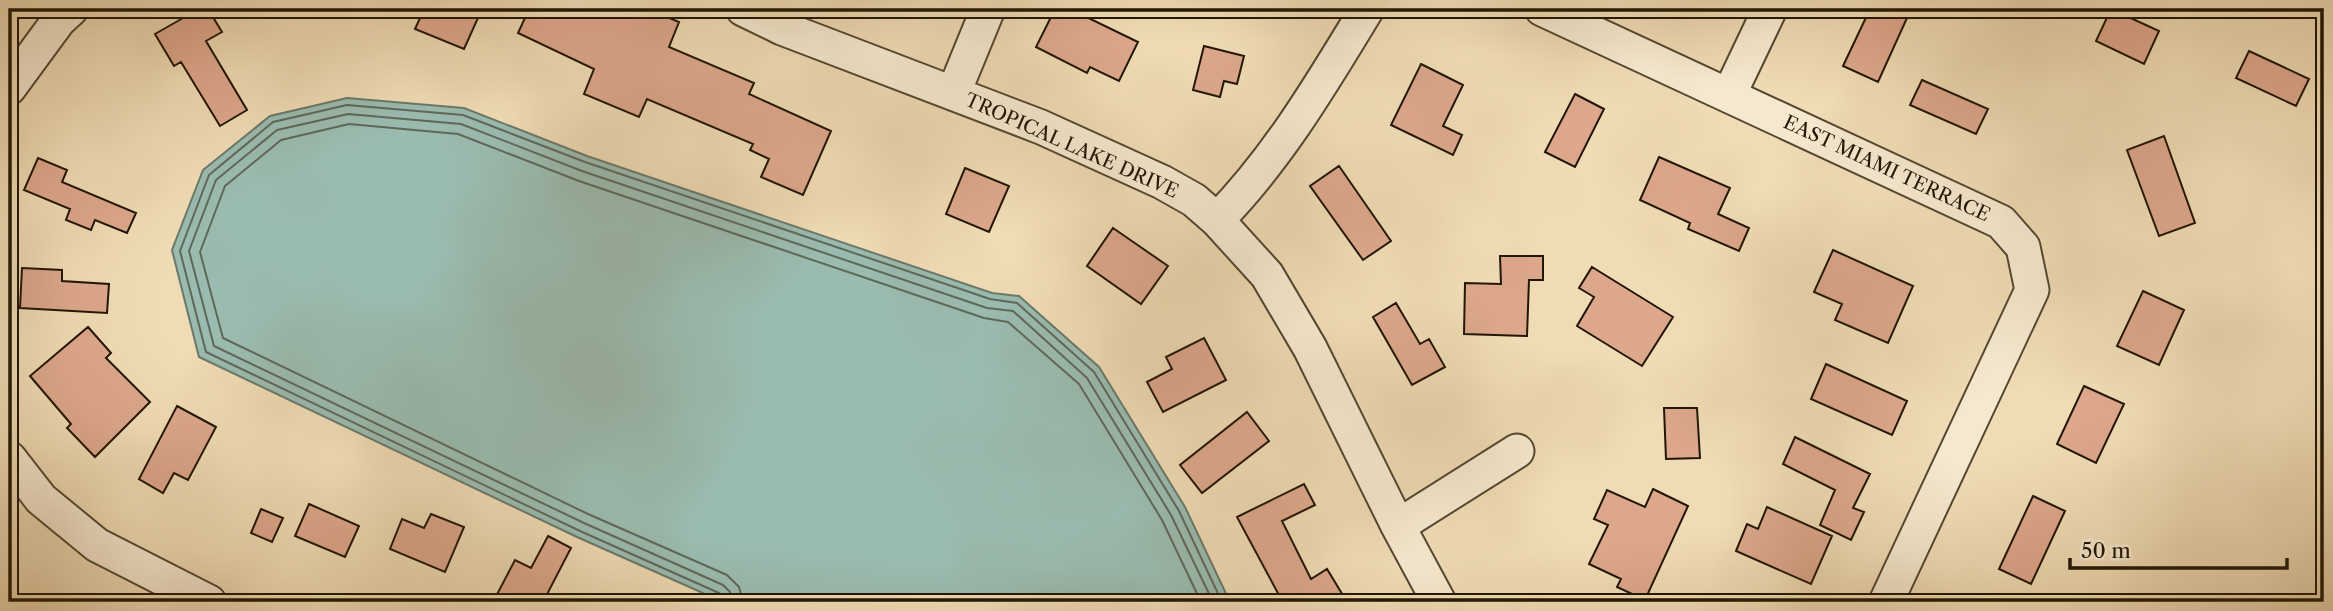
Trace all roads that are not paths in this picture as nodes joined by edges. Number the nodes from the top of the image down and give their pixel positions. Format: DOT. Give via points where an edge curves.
graph roads {
  1 [pos="71,9"];
  2 [pos="743,9"];
  3 [pos="988,9"];
  4 [pos="1367,9"];
  5 [pos="1542,9"];
  6 [pos="1769,9"];
  7 [pos="9,88"];
  8 [pos="954,92"];
  9 [pos="1729,95"];
  10 [pos="1217,220"];
  11 [pos="1517,451"];
  12 [pos="9,458"];
  13 [pos="1398,526"];
  14 [pos="1897,599"];
  15 [pos="209,602"];
  16 [pos="1439,602"];
  1 -- 7 [label="street"];
  2 -- 8 [label="street, TROPICAL LAKE DRIVE"];
  3 -- 8 [label="street"];
  4 -- 10 [label="street" via="1312,101 1247,190"];
  5 -- 9 [label="street, EAST MIAMI TERRACE"];
  6 -- 9 [label="street"];
  8 -- 10 [label="street, TROPICAL LAKE DRIVE" via="1162,182"];
  9 -- 14 [label="street, EAST MIAMI TERRACE" via="2001,222 2023,247 2032,289"];
  10 -- 13 [label="street, TROPICAL LAKE DRIVE" via="1267,275 1310,348"];
  11 -- 13 [label="street"];
  12 -- 15 [label="street" via="41,499 97,545"];
  13 -- 16 [label="street, TROPICAL LAKE DRIVE"];
}
